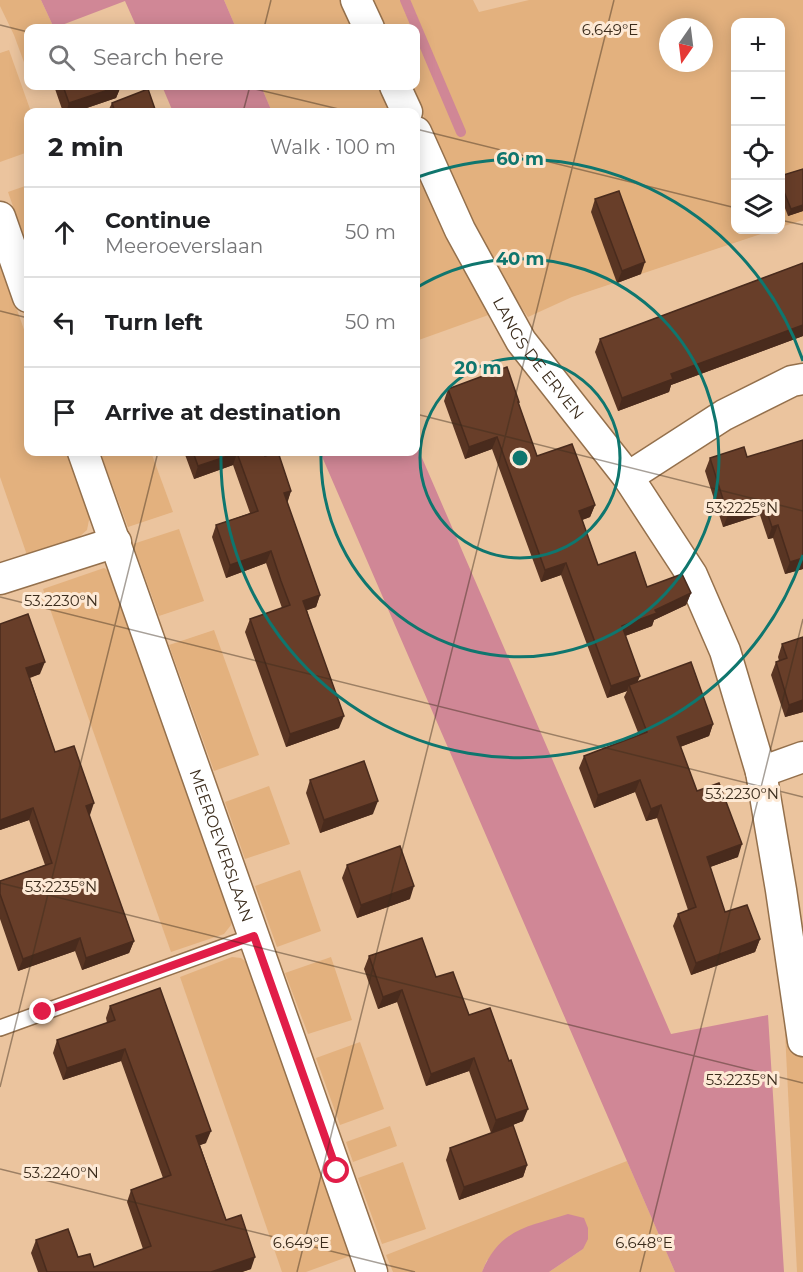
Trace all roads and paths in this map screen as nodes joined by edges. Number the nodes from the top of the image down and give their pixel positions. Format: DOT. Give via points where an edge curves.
graph roads {
  1 [pos="356,0"];
  2 [pos="367,24"];
  3 [pos="397,90"];
  4 [pos="405,108"];
  5 [pos="420,141"];
  6 [pos="0,217"];
  7 [pos="24,286"];
  8 [pos="803,379"];
  9 [pos="84,456"];
  10 [pos="628,477"];
  11 [pos="116,542"];
  12 [pos="0,579"];
  13 [pos="803,757"];
  14 [pos="761,772"];
  15 [pos="254,936"];
  16 [pos="0,1028"];
  17 [pos="803,1041"];
  18 [pos="372,1272"];
  1 -- 2 [label="street"];
  3 -- 4 [label="street"];
  5 -- 10 [label="street, LANGS DE ERVEN" via="460,230 521,341"];
  6 -- 7 [label="street"];
  8 -- 10 [label="street" via="724,415"];
  9 -- 11 [label="street, MEEROEVERSLAAN"];
  10 -- 14 [label="street, LANGS DE ERVEN" via="692,575 725,651"];
  11 -- 12 [label="street"];
  11 -- 15 [label="street, MEEROEVERSLAAN"];
  13 -- 14 [label="street"];
  14 -- 17 [label="street, LANGS DE ERVEN"];
  15 -- 16 [label="lane"];
  15 -- 18 [label="street, MEEROEVERSLAAN"];
}
